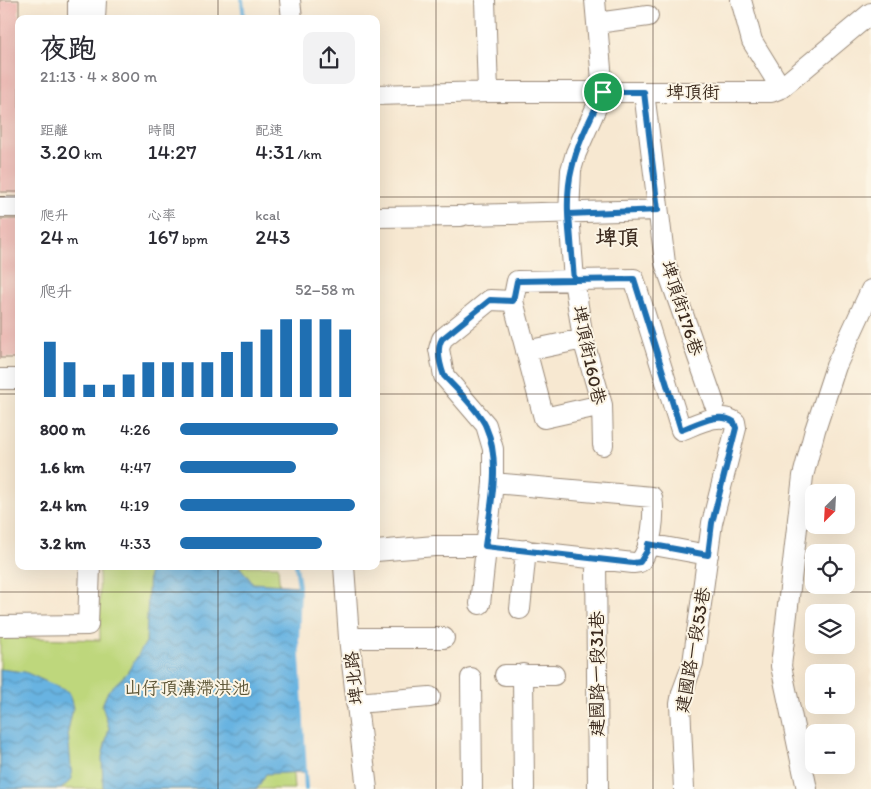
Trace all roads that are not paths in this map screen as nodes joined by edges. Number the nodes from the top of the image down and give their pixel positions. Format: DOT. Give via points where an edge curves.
graph roads {
  1 [pos="78,0"];
  2 [pos="96,0"];
  3 [pos="290,0"];
  4 [pos="485,0"];
  5 [pos="596,0"];
  6 [pos="741,0"];
  7 [pos="871,13"];
  8 [pos="78,15"];
  9 [pos="95,15"];
  10 [pos="292,15"];
  11 [pos="648,16"];
  12 [pos="597,23"];
  13 [pos="781,88"];
  14 [pos="488,92"];
  15 [pos="603,92"];
  16 [pos="644,92"];
  17 [pos="380,95"];
  18 [pos="0,207"];
  19 [pos="15,207"];
  20 [pos="658,210"];
  21 [pos="569,214"];
  22 [pos="380,216"];
  23 [pos="574,280"];
  24 [pos="871,290"];
  25 [pos="513,301"];
  26 [pos="583,339"];
  27 [pos="526,351"];
  28 [pos="0,379"];
  29 [pos="15,379"];
  30 [pos="714,403"];
  31 [pos="602,405"];
  32 [pos="603,445"];
  33 [pos="493,483"];
  34 [pos="648,544"];
  35 [pos="485,546"];
  36 [pos="526,550"];
  37 [pos="380,551"];
  38 [pos="708,555"];
  39 [pos="596,558"];
  40 [pos="90,570"];
  41 [pos="344,570"];
  42 [pos="480,604"];
  43 [pos="520,609"];
  44 [pos="0,626"];
  45 [pos="350,638"];
  46 [pos="444,638"];
  47 [pos="554,675"];
  48 [pos="471,678"];
  49 [pos="430,697"];
  50 [pos="356,702"];
  51 [pos="367,789"];
  52 [pos="472,789"];
  53 [pos="524,789"];
  54 [pos="598,789"];
  55 [pos="684,789"];
  56 [pos="807,789"];
  1 -- 8 [label="street"];
  2 -- 9 [label="street"];
  3 -- 10 [label="street"];
  4 -- 14 [label="street"];
  5 -- 12 [label="street"];
  6 -- 13 [label="street" via="752,41"];
  7 -- 13 [label="street"];
  11 -- 12 [label="street"];
  12 -- 15 [label="street"];
  13 -- 16 [label="street, 埤頂街" via="771,92"];
  14 -- 15 [label="street, 埤頂街"];
  14 -- 17 [label="street, 埤頂街"];
  15 -- 16 [label="street, 埤頂街"];
  15 -- 21 [label="street, 埤頂街160巷" via="574,162"];
  16 -- 20 [label="street, 埤頂街176巷"];
  18 -- 19 [label="street"];
  20 -- 21 [label="street"];
  20 -- 30 [label="street, 埤頂街176巷" via="665,263"];
  21 -- 22 [label="street"];
  21 -- 23 [label="street, 埤頂街160巷"];
  23 -- 25 [label="street" via="517,281"];
  23 -- 26 [label="street, 埤頂街160巷"];
  23 -- 38 [label="street, 建國路一段53巷" via="634,279 681,430 721,417 734,422 736,428 712,523"];
  24 -- 56 [label="street" via="836,366 815,430 802,485 781,666"];
  25 -- 27 [label="street"];
  25 -- 33 [label="street" via="490,300 442,339 439,349 444,376 486,425 493,449"];
  26 -- 27 [label="street"];
  26 -- 31 [label="street, 埤頂街160巷"];
  27 -- 31 [label="street" via="544,418"];
  28 -- 29 [label="street"];
  31 -- 32 [label="street, 埤頂街160巷"];
  33 -- 34 [label="street" via="652,497 654,507"];
  33 -- 35 [label="street"];
  34 -- 38 [label="street"];
  34 -- 39 [label="street" via="640,562"];
  35 -- 36 [label="street"];
  35 -- 37 [label="street"];
  35 -- 42 [label="street"];
  36 -- 39 [label="street"];
  36 -- 43 [label="street"];
  38 -- 55 [label="street, 建國路一段53巷" via="693,663 680,704"];
  39 -- 54 [label="street, 建國路一段31巷"];
  40 -- 44 [label="street" via="88,625"];
  41 -- 45 [label="street, 埤北路"];
  45 -- 46 [label="street"];
  45 -- 50 [label="street, 埤北路"];
  47 -- 53 [label="street" via="514,674"];
  48 -- 52 [label="street"];
  49 -- 50 [label="street"];
  50 -- 51 [label="street, 埤北路"];
}
